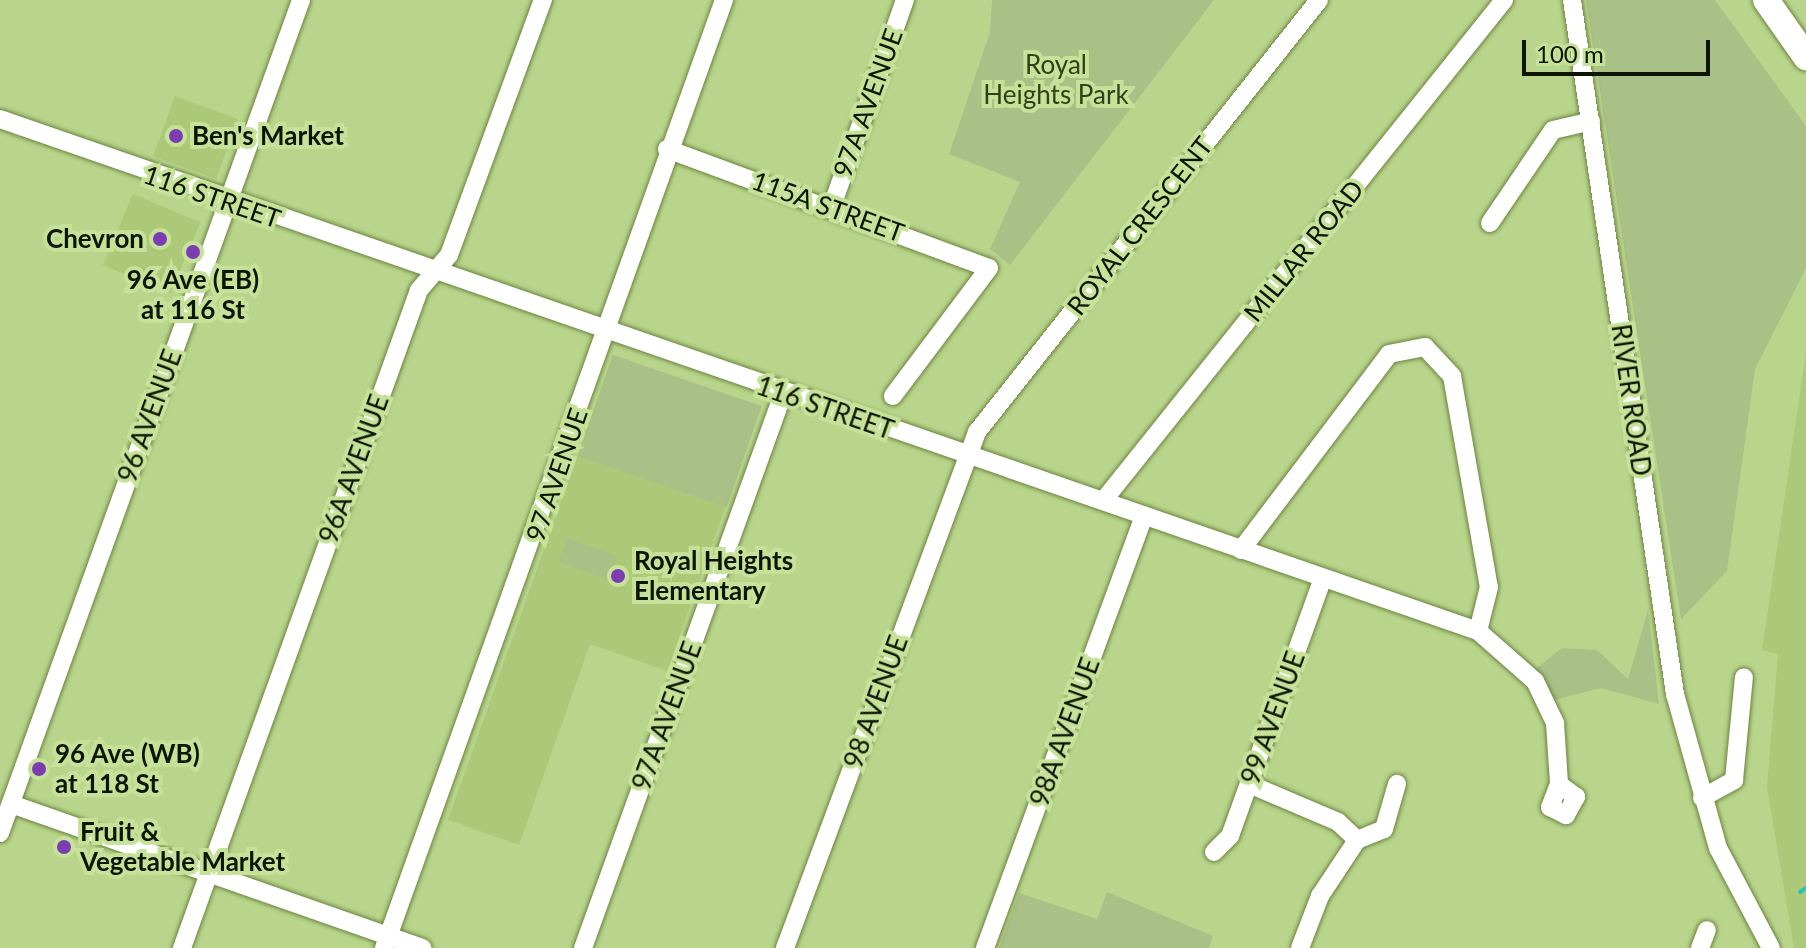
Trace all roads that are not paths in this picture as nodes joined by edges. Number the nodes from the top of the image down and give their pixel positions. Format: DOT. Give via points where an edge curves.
graph roads {
  1 [pos="301,0"];
  2 [pos="543,0"];
  3 [pos="724,0"];
  4 [pos="905,0"];
  5 [pos="1319,0"];
  6 [pos="1504,0"];
  7 [pos="1572,0"];
  8 [pos="1766,0"];
  9 [pos="1787,0"];
  10 [pos="1806,27"];
  11 [pos="1806,57"];
  12 [pos="0,119"];
  13 [pos="1591,121"];
  14 [pos="667,149"];
  15 [pos="228,202"];
  16 [pos="832,206"];
  17 [pos="1490,223"];
  18 [pos="432,274"];
  19 [pos="605,331"];
  20 [pos="783,394"];
  21 [pos="893,396"];
  22 [pos="966,456"];
  23 [pos="1103,501"];
  24 [pos="1144,515"];
  25 [pos="1241,550"];
  26 [pos="1323,578"];
  27 [pos="1478,631"];
  28 [pos="1744,677"];
  29 [pos="1249,784"];
  30 [pos="1397,784"];
  31 [pos="1559,784"];
  32 [pos="1702,798"];
  33 [pos="11,804"];
  34 [pos="0,833"];
  35 [pos="1357,840"];
  36 [pos="1214,852"];
  37 [pos="209,873"];
  38 [pos="1707,930"];
  39 [pos="386,942"];
  40 [pos="182,948"];
  41 [pos="423,948"];
  42 [pos="583,948"];
  43 [pos="785,948"];
  44 [pos="985,948"];
  45 [pos="1300,948"];
  46 [pos="1700,948"];
  47 [pos="1771,948"];
  1 -- 15 [label="street, 96 AVENUE"];
  2 -- 18 [label="street, 96A AVENUE" via="449,255"];
  3 -- 14 [label="street, 97 AVENUE"];
  4 -- 16 [label="street, 97A AVENUE"];
  5 -- 22 [label="street, ROYAL CRESCENT" via="977,432"];
  6 -- 23 [label="street, MILLAR ROAD"];
  7 -- 13 [label="street, RIVER ROAD"];
  8 -- 11 [label="highway"];
  9 -- 10 [label="highway"];
  12 -- 15 [label="street, 116 STREET"];
  13 -- 17 [label="street" via="1553,130"];
  13 -- 32 [label="street, RIVER ROAD" via="1671,666"];
  14 -- 16 [label="street, 115A STREET"];
  14 -- 19 [label="street, 97 AVENUE"];
  15 -- 18 [label="street, 116 STREET"];
  15 -- 33 [label="street, 96 AVENUE"];
  16 -- 21 [label="street, 115A STREET" via="989,268"];
  18 -- 19 [label="street, 116 STREET"];
  18 -- 37 [label="street, 96A AVENUE" via="419,290"];
  19 -- 20 [label="street, 116 STREET"];
  19 -- 39 [label="street, 97 AVENUE"];
  20 -- 22 [label="street, 116 STREET"];
  20 -- 42 [label="street, 97A AVENUE"];
  22 -- 23 [label="street, 116 STREET"];
  22 -- 43 [label="street, 98 AVENUE"];
  23 -- 24 [label="street, 116 STREET"];
  24 -- 25 [label="street, 116 STREET"];
  24 -- 44 [label="street, 98A AVENUE"];
  25 -- 26 [label="street, 116 STREET"];
  25 -- 27 [label="street" via="1389,354 1425,347 1452,376 1489,587"];
  26 -- 27 [label="street, 116 STREET"];
  26 -- 29 [label="street, 99 AVENUE"];
  27 -- 31 [label="street, 116 STREET" via="1535,681 1555,723"];
  28 -- 32 [label="street" via="1734,780"];
  29 -- 35 [label="street" via="1338,822"];
  29 -- 36 [label="street, 99 AVENUE" via="1230,836"];
  30 -- 35 [label="street" via="1384,829"];
  32 -- 47 [label="street, RIVER ROAD" via="1718,848"];
  33 -- 34 [label="street, 96 AVENUE"];
  33 -- 37 [label="street"];
  35 -- 45 [label="street" via="1320,896"];
  37 -- 39 [label="street"];
  37 -- 40 [label="street, 96A AVENUE"];
  38 -- 46 [label="street"];
  39 -- 41 [label="street"];
}
